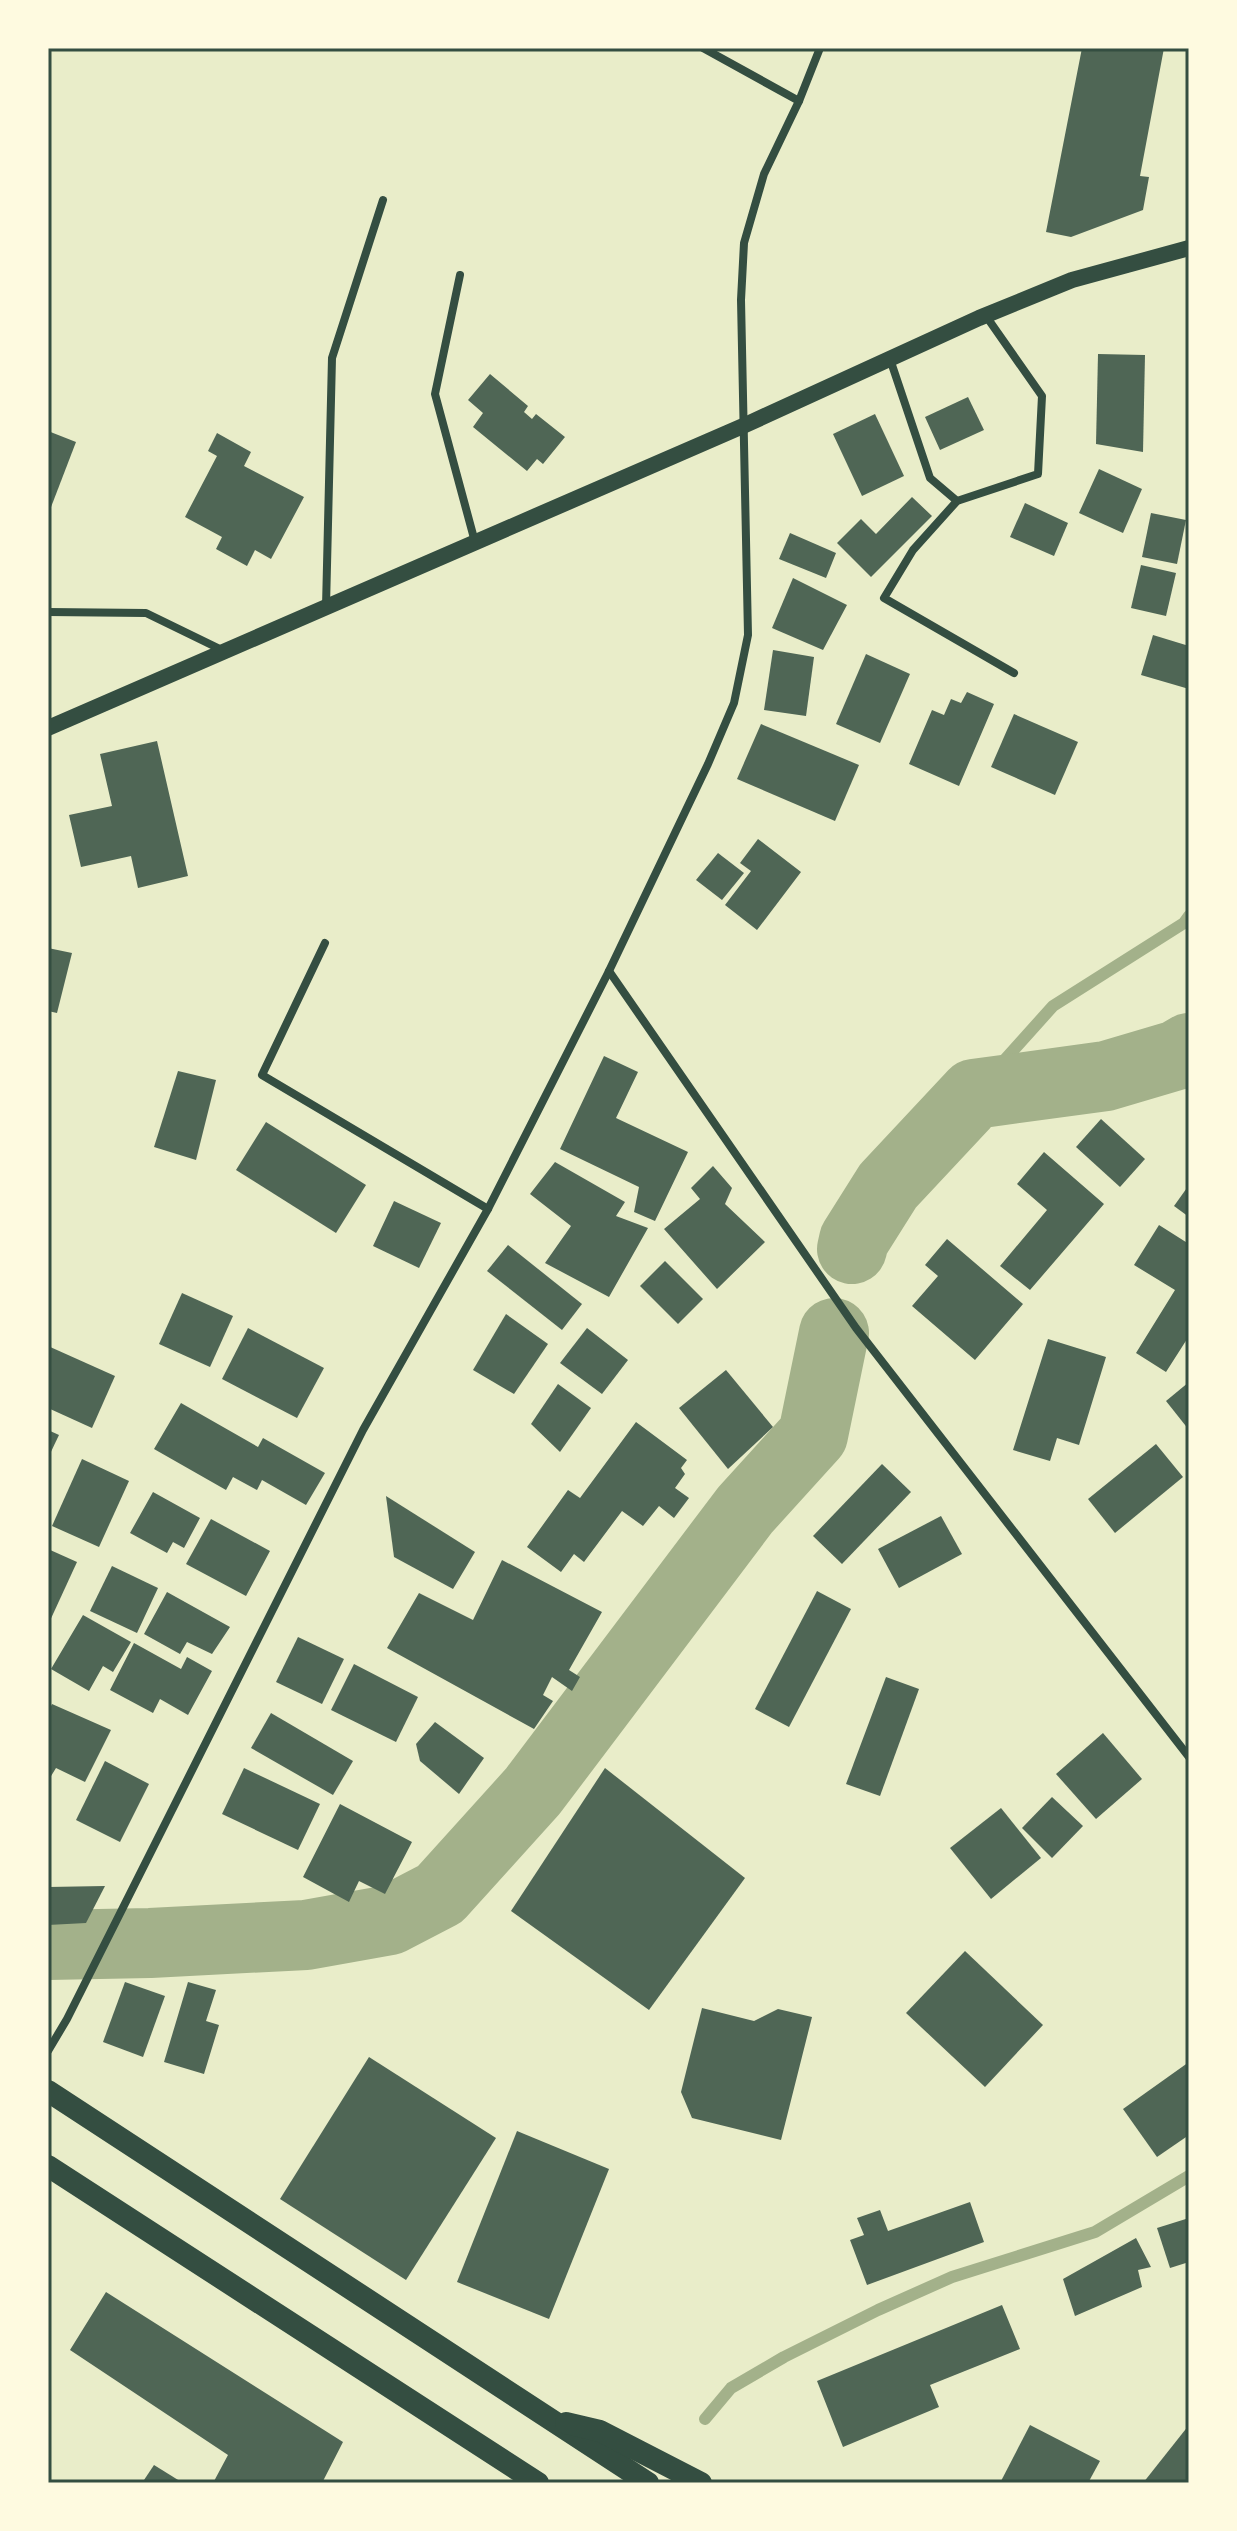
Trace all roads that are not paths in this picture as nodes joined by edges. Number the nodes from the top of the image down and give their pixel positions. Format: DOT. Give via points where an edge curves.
graph roads {
  1 [pos="703,48"];
  2 [pos="820,48"];
  3 [pos="799,101"];
  4 [pos="383,200"];
  5 [pos="1189,248"];
  6 [pos="460,275"];
  7 [pos="986,315"];
  8 [pos="890,359"];
  9 [pos="743,426"];
  10 [pos="957,501"];
  11 [pos="475,542"];
  12 [pos="326,607"];
  13 [pos="48,612"];
  14 [pos="223,650"];
  15 [pos="1014,673"];
  16 [pos="48,728"];
  17 [pos="325,943"];
  18 [pos="609,971"];
  19 [pos="488,1209"];
  20 [pos="1189,1757"];
  21 [pos="48,2051"];
  22 [pos="48,2091"];
  23 [pos="48,2166"];
  24 [pos="553,2421"];
  25 [pos="531,2480"];
  26 [pos="648,2483"];
  27 [pos="701,2483"];
  1 -- 3 [label="street"];
  2 -- 3 [label="street"];
  3 -- 9 [label="street" via="764,174 744,243"];
  4 -- 12 [label="street" via="332,358"];
  5 -- 7 [label="main road" via="1072,280"];
  6 -- 11 [label="street" via="435,394"];
  7 -- 8 [label="main road"];
  7 -- 10 [label="street" via="1042,396 1038,474"];
  8 -- 9 [label="main road"];
  8 -- 10 [label="street" via="930,478"];
  9 -- 11 [label="main road"];
  9 -- 18 [label="street" via="748,635 734,703"];
  10 -- 15 [label="street" via="913,550 884,598"];
  11 -- 12 [label="main road"];
  12 -- 14 [label="main road"];
  13 -- 14 [label="street" via="146,613"];
  14 -- 16 [label="main road"];
  17 -- 19 [label="street" via="262,1075"];
  18 -- 19 [label="street"];
  18 -- 20 [label="street" via="856,1328"];
  19 -- 21 [label="street" via="363,1430"];
  22 -- 24 [label="highway"];
  23 -- 25 [label="highway"];
  24 -- 26 [label="highway"];
  24 -- 27 [label="highway" via="600,2431"];
}
